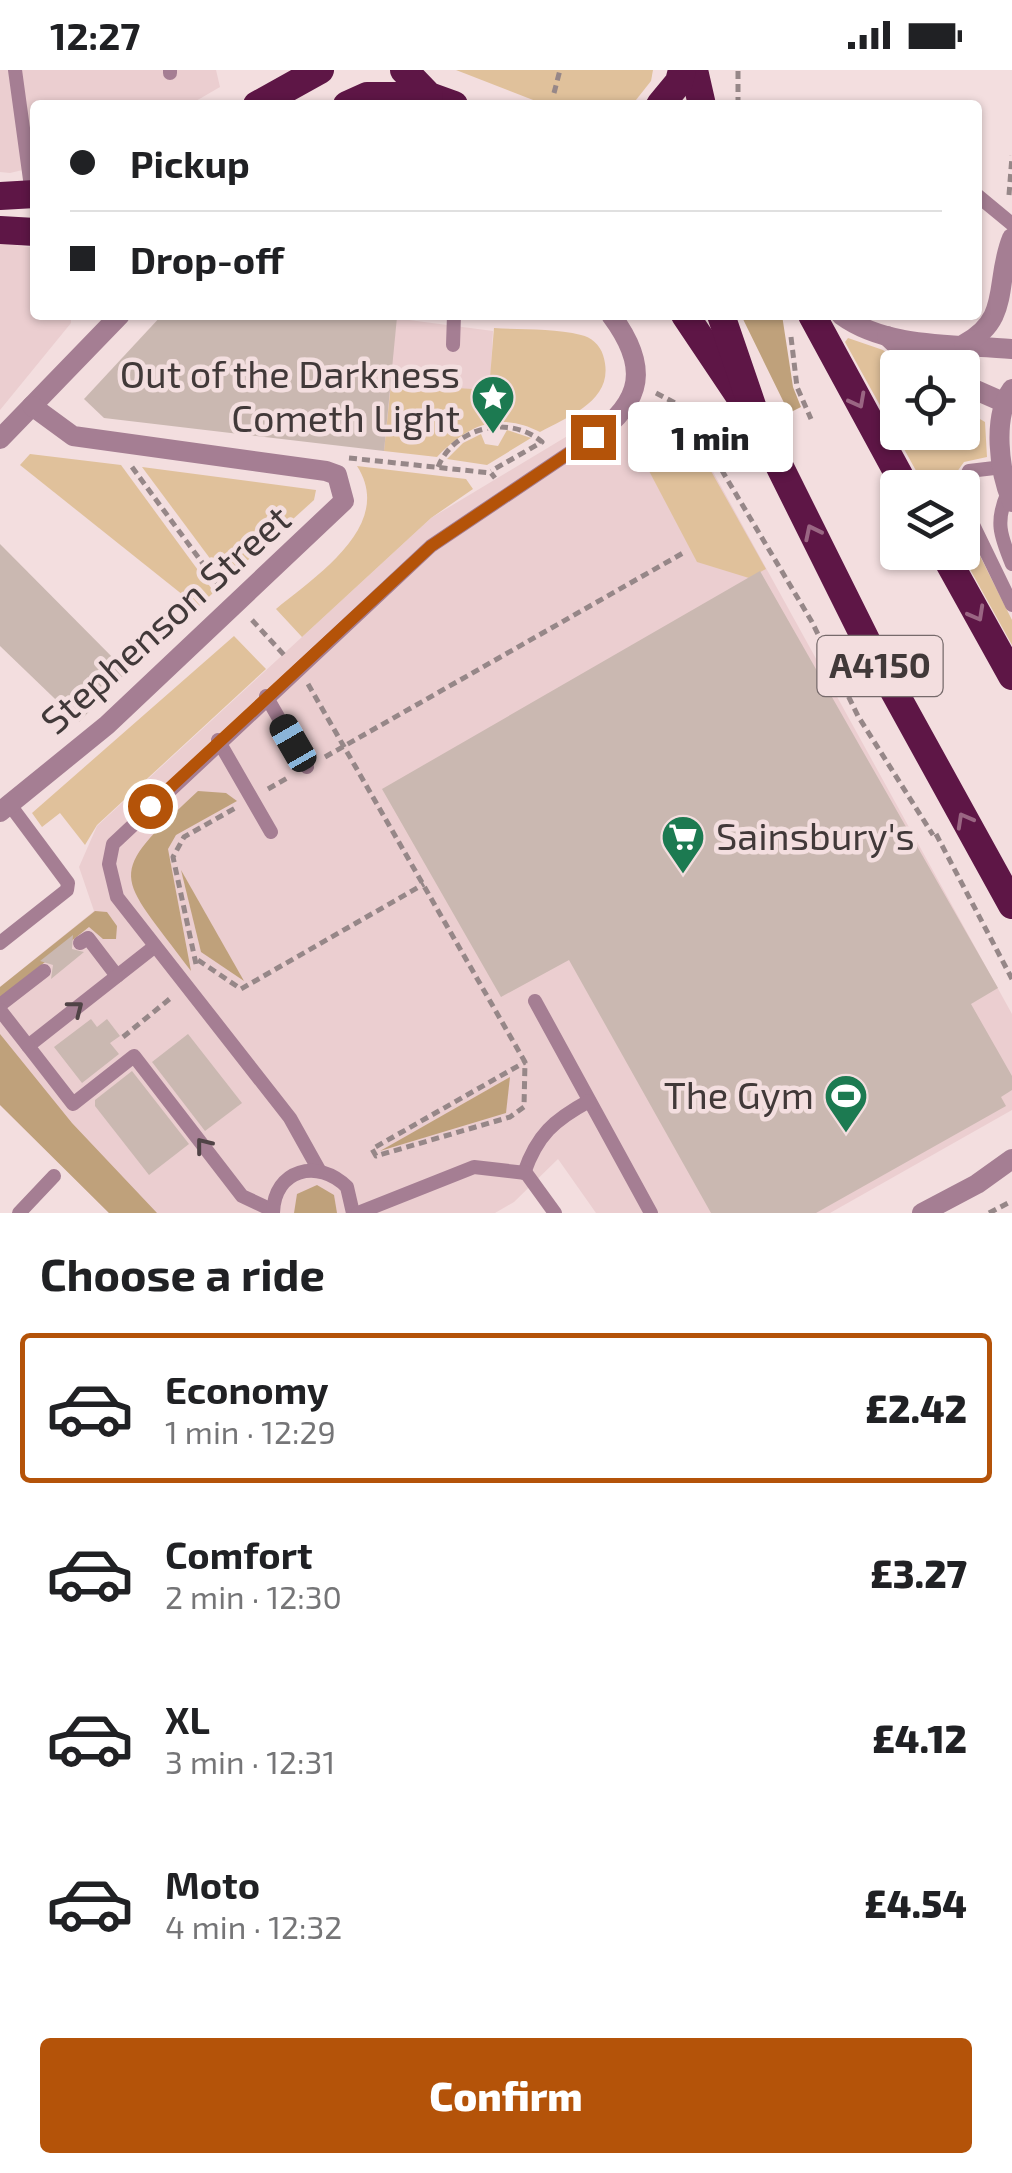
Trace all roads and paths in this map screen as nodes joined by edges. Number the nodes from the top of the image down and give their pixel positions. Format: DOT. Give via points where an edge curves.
graph roads {
  1 [pos="15,70"];
  2 [pos="320,70"];
  3 [pos="404,70"];
  4 [pos="560,70"];
  5 [pos="682,70"];
  6 [pos="694,70"];
  7 [pos="738,70"];
  8 [pos="554,94"];
  9 [pos="266,100"];
  10 [pos="358,100"];
  11 [pos="426,100"];
  12 [pos="440,100"];
  13 [pos="664,100"];
  14 [pos="701,100"];
  15 [pos="738,100"];
  16 [pos="1012,156"];
  17 [pos="30,168"];
  18 [pos="30,194"];
  19 [pos="0,196"];
  20 [pos="982,199"];
  21 [pos="1007,220"];
  22 [pos="0,230"];
  23 [pos="30,232"];
  24 [pos="1012,238"];
  25 [pos="115,320"];
  26 [pos="454,320"];
  27 [pos="615,320"];
  28 [pos="688,320"];
  29 [pos="723,320"];
  30 [pos="801,320"];
  31 [pos="847,320"];
  32 [pos="888,336"];
  33 [pos="453,345"];
  34 [pos="962,345"];
  35 [pos="1012,348"];
  36 [pos="902,350"];
  37 [pos="635,382"];
  38 [pos="980,388"];
  39 [pos="1008,395"];
  40 [pos="32,406"];
  41 [pos="811,419"];
  42 [pos="758,423"];
  43 [pos="593,437"];
  44 [pos="0,439"];
  45 [pos="115,444"];
  46 [pos="1003,466"];
  47 [pos="438,467"];
  48 [pos="895,470"];
  49 [pos="975,470"];
  50 [pos="326,471"];
  51 [pos="489,473"];
  52 [pos="504,494"];
  53 [pos="1010,497"];
  54 [pos="980,539"];
  55 [pos="683,553"];
  56 [pos="1012,564"];
  57 [pos="953,570"];
  58 [pos="237,604"];
  59 [pos="1012,605"];
  60 [pos="297,669"];
  61 [pos="1012,676"];
  62 [pos="266,696"];
  63 [pos="218,740"];
  64 [pos="346,744"];
  65 [pos="306,767"];
  66 [pos="251,798"];
  67 [pos="5,809"];
  68 [pos="964,820"];
  69 [pos="270,832"];
  70 [pos="934,835"];
  71 [pos="424,884"];
  72 [pos="1012,904"];
  73 [pos="0,943"];
  74 [pos="80,943"];
  75 [pos="154,948"];
  76 [pos="195,958"];
  77 [pos="44,971"];
  78 [pos="117,976"];
  79 [pos="1012,979"];
  80 [pos="185,986"];
  81 [pos="535,1001"];
  82 [pos="0,1008"];
  83 [pos="118,1041"];
  84 [pos="28,1046"];
  85 [pos="524,1062"];
  86 [pos="589,1101"];
  87 [pos="1012,1158"];
  88 [pos="318,1170"];
  89 [pos="524,1173"];
  90 [pos="1012,1174"];
  91 [pos="54,1176"];
  92 [pos="977,1184"];
  93 [pos="1012,1201"];
  94 [pos="273,1211"];
  95 [pos="19,1213"];
  96 [pos="355,1213"];
  97 [pos="555,1213"];
  98 [pos="650,1213"];
  99 [pos="922,1213"];
  100 [pos="989,1213"];
  1 -- 17 [label="lane"];
  2 -- 9 [label="highway"];
  3 -- 12 [label="highway"];
  4 -- 8 [label="path"];
  5 -- 13 [label="highway"];
  6 -- 14 [label="highway"];
  7 -- 15 [label="path"];
  10 -- 11 [label="highway"];
  16 -- 21 [label="path"];
  18 -- 19 [label="highway"];
  20 -- 21 [label="lane"];
  22 -- 23 [label="highway"];
  24 -- 34 [label="street" via="996,320"];
  25 -- 40 [label="street"];
  26 -- 33 [label="lane"];
  27 -- 37 [label="street" via="635,357"];
  28 -- 42 [label="highway"];
  29 -- 42 [label="highway, A4150"];
  30 -- 41 [label="path" via="797,388"];
  30 -- 48 [label="highway, one-way"];
  31 -- 32 [label="street"];
  32 -- 34 [label="street"];
  32 -- 36 [label="street"];
  34 -- 35 [label="street"];
  37 -- 43 [label="street" via="623,416"];
  37 -- 70 [label="path" via="681,406 689,418 812,622 858,716"];
  38 -- 39 [label="street"];
  39 -- 46 [label="street"];
  40 -- 44 [label="street"];
  40 -- 45 [label="street" via="73,436"];
  68 -- 42 [label="highway, A4150, one-way"];
  43 -- 52 [label="lane"];
  45 -- 50 [label="street"];
  45 -- 58 [label="path"];
  46 -- 49 [label="lane"];
  46 -- 53 [label="street"];
  47 -- 50 [label="path" via="351,458"];
  47 -- 51 [label="path"];
  47 -- 51 [label="path" via="455,443 488,428 518,427 542,442"];
  50 -- 58 [label="street, Stephenson Street" via="343,486 339,510"];
  51 -- 52 [label="path"];
  52 -- 60 [label="lane" via="431,546"];
  53 -- 56 [label="lane" via="998,514 998,532"];
  54 -- 59 [label="lane"];
  55 -- 64 [label="path"];
  57 -- 61 [label="highway, A4150, one-way"];
  58 -- 60 [label="path"];
  58 -- 67 [label="street, Stephenson Street"];
  60 -- 62 [label="lane"];
  60 -- 64 [label="path"];
  62 -- 63 [label="lane"];
  62 -- 65 [label="lane"];
  63 -- 66 [label="lane"];
  63 -- 75 [label="lane" via="113,844 111,882"];
  64 -- 65 [label="path"];
  64 -- 71 [label="path"];
  65 -- 66 [label="path"];
  66 -- 69 [label="lane"];
  66 -- 76 [label="path" via="176,846 174,870"];
  67 -- 73 [label="lane" via="68,883"];
  68 -- 70 [label="path"];
  72 -- 68 [label="highway, A4150, one-way"];
  70 -- 79 [label="path"];
  71 -- 76 [label="path" via="241,989"];
  71 -- 85 [label="path"];
  74 -- 78 [label="lane" via="88,938"];
  75 -- 78 [label="lane"];
  75 -- 80 [label="lane"];
  76 -- 80 [label="path" via="199,975"];
  77 -- 82 [label="lane"];
  84 -- 78 [label="lane, one-way"];
  80 -- 83 [label="path"];
  80 -- 88 [label="lane" via="290,1118"];
  81 -- 86 [label="lane"];
  82 -- 84 [label="lane"];
  94 -- 84 [label="lane, one-way" via="242,1196 134,1056 73,1104"];
  85 -- 85 [label="path" via="524,1107 510,1117 376,1156 372,1149"];
  86 -- 89 [label="lane" via="555,1119 534,1143"];
  86 -- 98 [label="lane"];
  87 -- 92 [label="street"];
  88 -- 94 [label="lane" via="288,1178"];
  88 -- 96 [label="lane" via="347,1188"];
  89 -- 96 [label="lane" via="474,1167"];
  89 -- 97 [label="lane"];
  90 -- 92 [label="street"];
  91 -- 95 [label="lane"];
  92 -- 99 [label="street"];
  93 -- 100 [label="path"];
}
